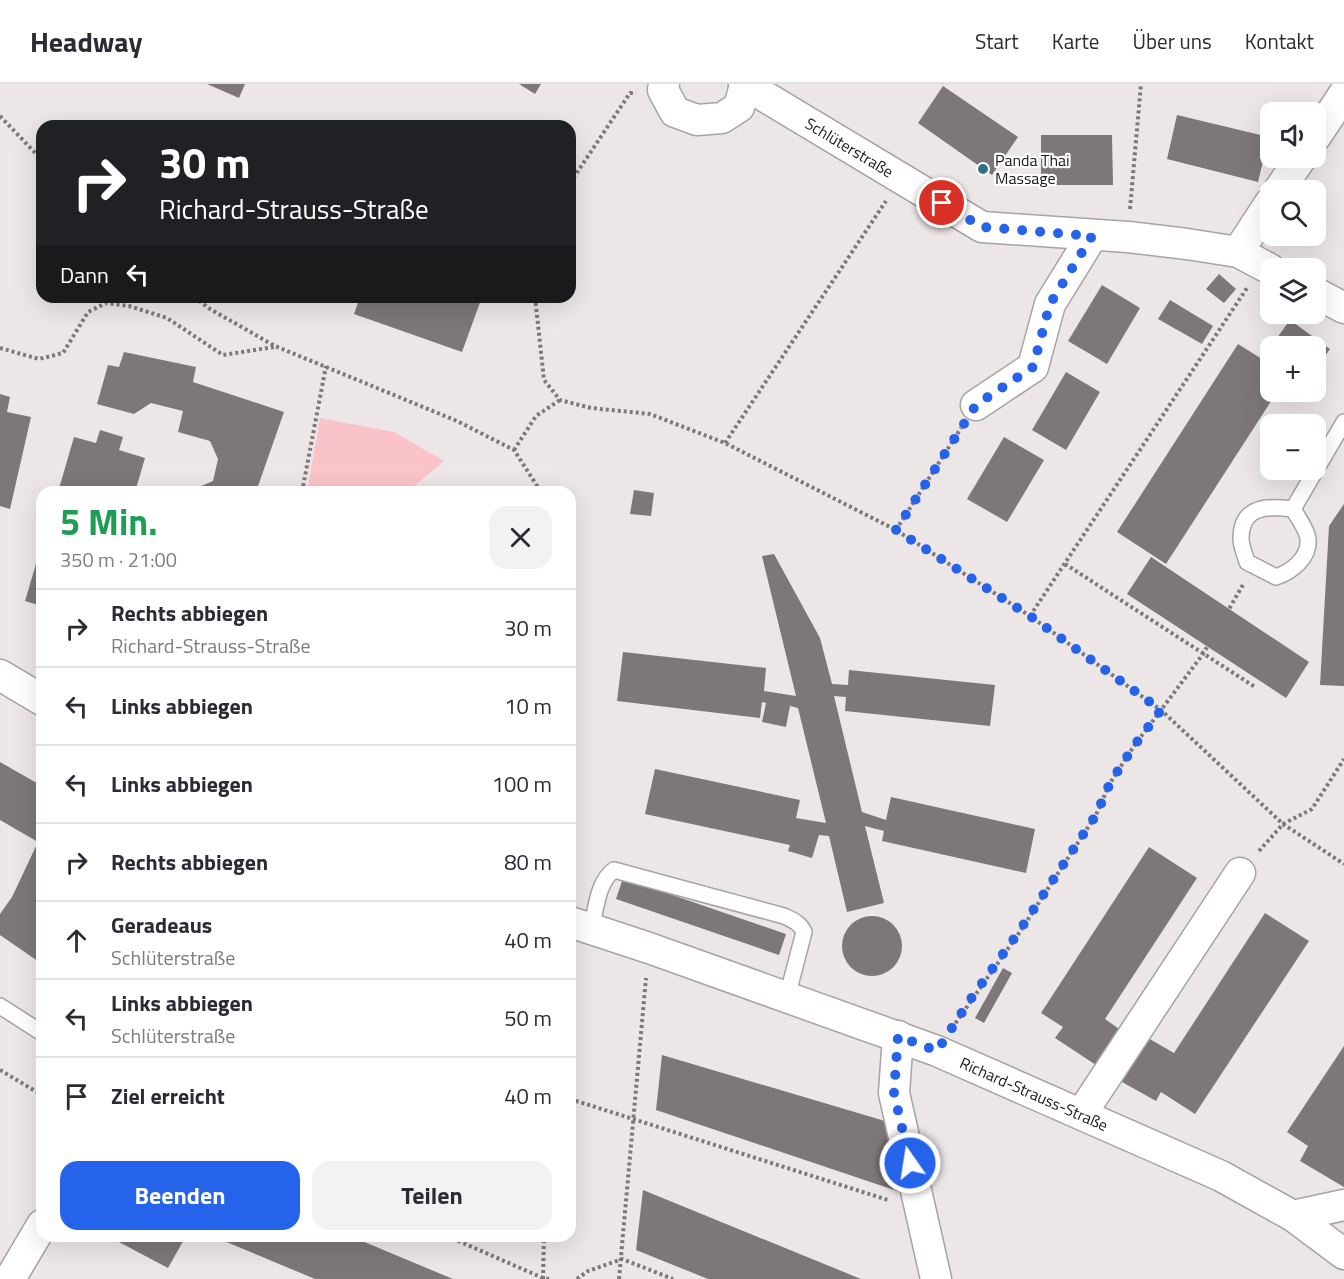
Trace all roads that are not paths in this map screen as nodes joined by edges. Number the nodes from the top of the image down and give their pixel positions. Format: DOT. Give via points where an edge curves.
graph roads {
  1 [pos="744,84"];
  2 [pos="664,87"];
  3 [pos="1341,103"];
  4 [pos="1326,123"];
  5 [pos="1092,236"];
  6 [pos="1261,246"];
  7 [pos="1257,262"];
  8 [pos="1326,298"];
  9 [pos="1344,308"];
  10 [pos="976,405"];
  11 [pos="1344,422"];
  12 [pos="1293,509"];
  13 [pos="0,675"];
  14 [pos="36,696"];
  15 [pos="1240,873"];
  16 [pos="581,926"];
  17 [pos="788,997"];
  18 [pos="0,1006"];
  19 [pos="36,1029"];
  20 [pos="898,1036"];
  21 [pos="1082,1113"];
  22 [pos="1344,1205"];
  23 [pos="1293,1216"];
  24 [pos="36,1235"];
  25 [pos="1344,1254"];
  26 [pos="10,1279"];
  27 [pos="936,1279"];
  1 -- 2 [label="street, Schlüterstraße" via="739,107 722,118 697,120 675,112"];
  1 -- 5 [label="street, Schlüterstraße" via="982,227"];
  3 -- 4 [label="street"];
  5 -- 7 [label="street, Schlüterstraße" via="1187,243"];
  5 -- 10 [label="street" via="1050,304 1033,367"];
  6 -- 7 [label="street"];
  8 -- 9 [label="street"];
  11 -- 12 [label="lane"];
  12 -- 12 [label="lane" via="1308,540 1302,560 1276,577 1247,562 1241,540 1245,522 1257,509"];
  13 -- 14 [label="street"];
  15 -- 21 [label="street"];
  16 -- 17 [label="street, Richard-Strauss-Straße"];
  16 -- 17 [label="lane" via="603,882 614,870 784,916 796,921 804,932"];
  17 -- 20 [label="street, Richard-Strauss-Straße"];
  18 -- 19 [label="lane"];
  20 -- 21 [label="street, Richard-Strauss-Straße"];
  20 -- 27 [label="street" via="894,1093"];
  21 -- 23 [label="street, Richard-Strauss-Straße" via="1221,1176"];
  22 -- 23 [label="street"];
  23 -- 25 [label="street, Richard-Strauss-Straße"];
  24 -- 26 [label="street"];
}
